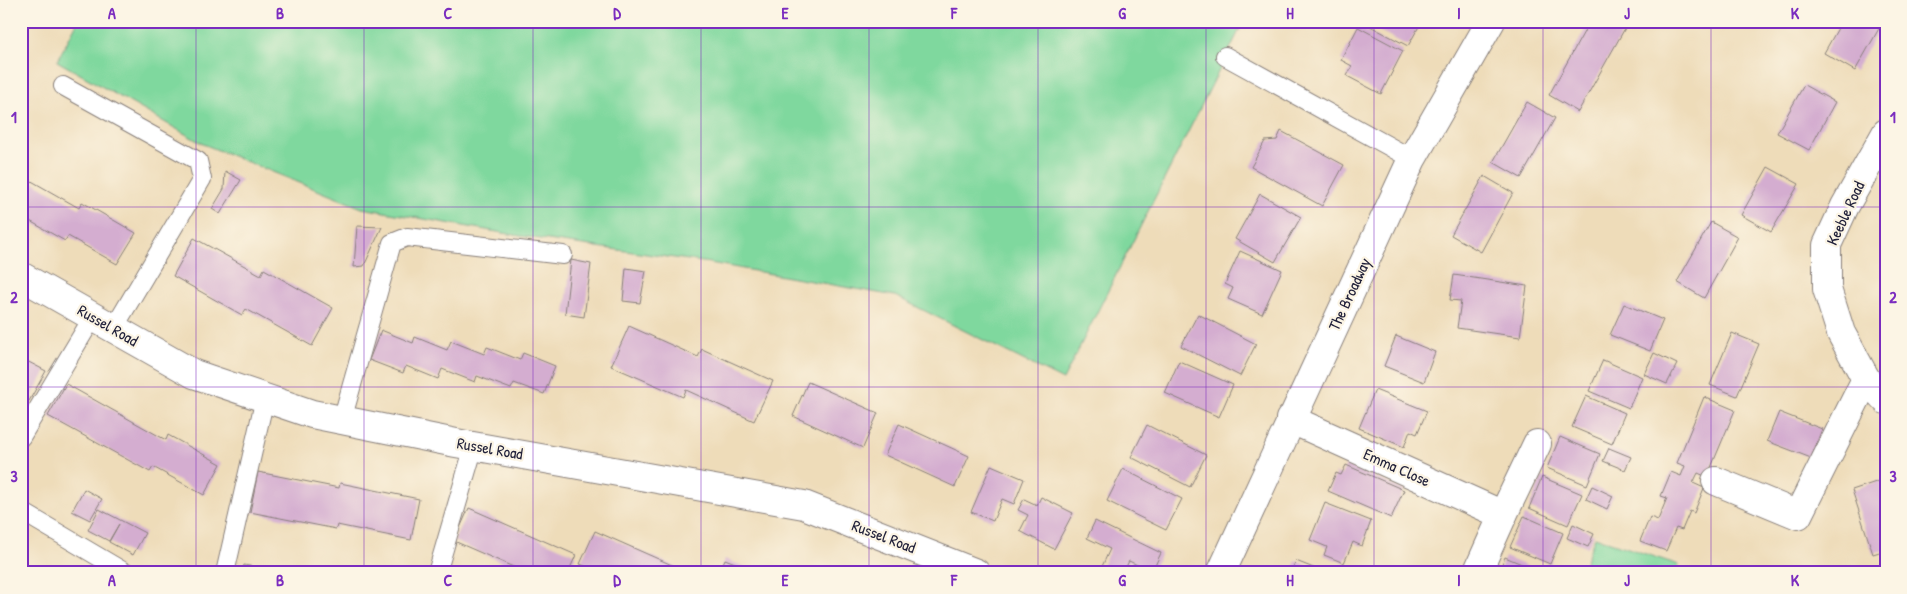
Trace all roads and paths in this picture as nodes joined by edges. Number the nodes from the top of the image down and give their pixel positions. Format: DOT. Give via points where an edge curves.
graph roads {
  1 [pos="1491,21"];
  2 [pos="1225,56"];
  3 [pos="63,86"];
  4 [pos="1886,134"];
  5 [pos="1412,159"];
  6 [pos="563,255"];
  7 [pos="21,276"];
  8 [pos="104,323"];
  9 [pos="1866,379"];
  10 [pos="264,398"];
  11 [pos="1886,400"];
  12 [pos="1290,419"];
  13 [pos="342,420"];
  14 [pos="21,437"];
  15 [pos="1537,444"];
  16 [pos="474,446"];
  17 [pos="1716,481"];
  18 [pos="21,511"];
  19 [pos="1503,515"];
  20 [pos="126,573"];
  21 [pos="225,573"];
  22 [pos="437,573"];
  23 [pos="976,573"];
  24 [pos="1220,573"];
  25 [pos="1477,573"];
  1 -- 5 [label="street, The Broadway"];
  2 -- 5 [label="lane"];
  3 -- 8 [label="lane" via="198,161 202,179"];
  4 -- 9 [label="street, Keeble Road" via="1845,206 1828,245 1827,289 1841,334"];
  5 -- 12 [label="street, The Broadway"];
  6 -- 13 [label="lane" via="407,237 392,243"];
  7 -- 8 [label="street, Russel Road"];
  8 -- 10 [label="street, Russel Road" via="194,374"];
  8 -- 14 [label="lane"];
  9 -- 11 [label="street, Keeble Road"];
  9 -- 17 [label="street" via="1798,515"];
  10 -- 13 [label="street, Russel Road"];
  10 -- 21 [label="lane"];
  12 -- 19 [label="street, Emma Close"];
  12 -- 24 [label="street, The Broadway"];
  13 -- 16 [label="street, Russel Road"];
  15 -- 19 [label="street"];
  16 -- 22 [label="lane"];
  16 -- 23 [label="street, Russel Road" via="804,504"];
  18 -- 20 [label="lane"];
  19 -- 25 [label="street"];
}
